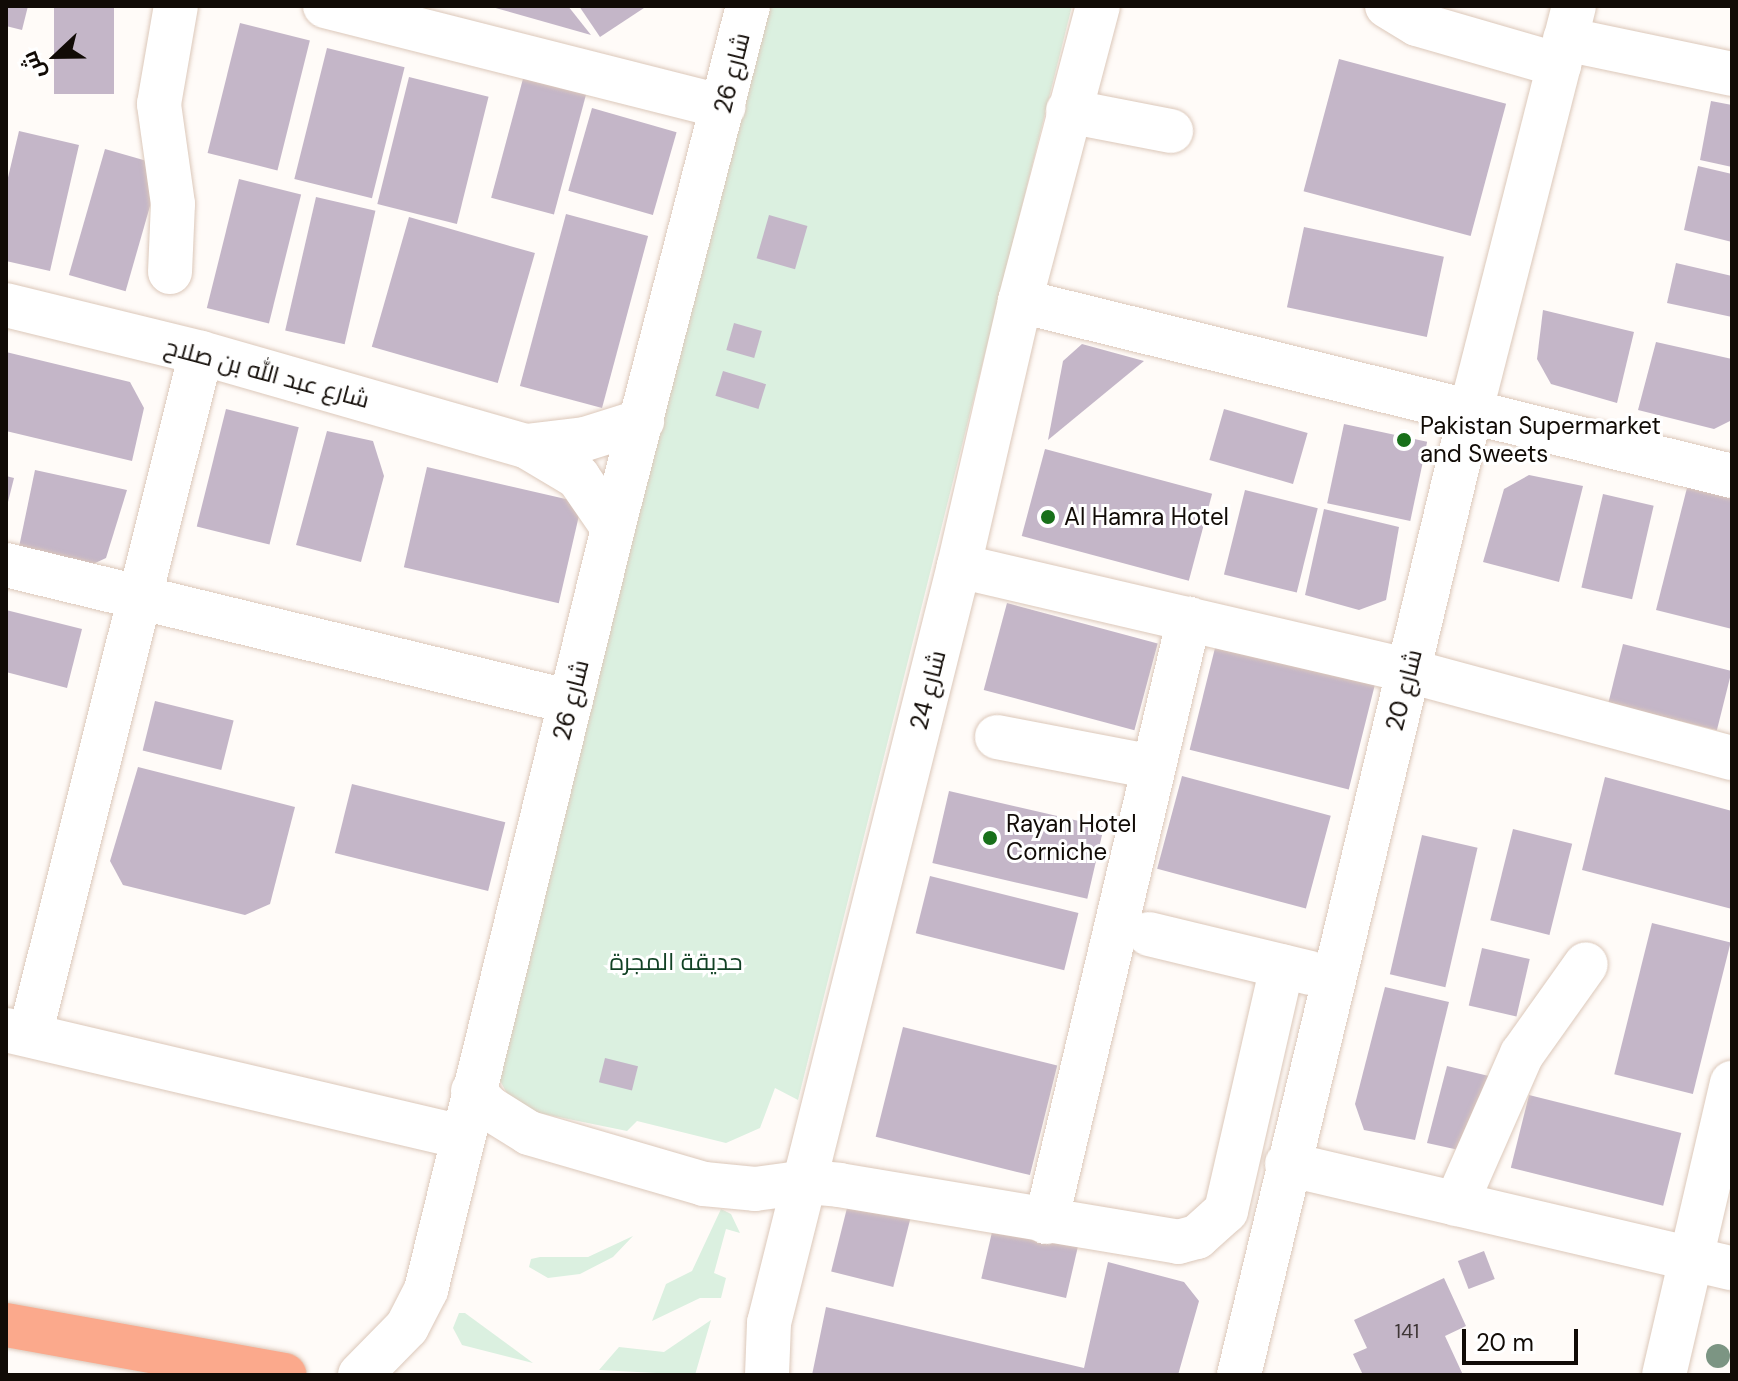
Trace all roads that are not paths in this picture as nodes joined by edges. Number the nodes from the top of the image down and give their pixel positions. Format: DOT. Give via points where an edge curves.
graph roads {
  1 [pos="176,6"];
  2 [pos="325,6"];
  3 [pos="748,6"];
  4 [pos="1098,6"];
  5 [pos="1387,6"];
  6 [pos="391,14"];
  7 [pos="1566,37"];
  8 [pos="1732,74"];
  9 [pos="723,107"];
  10 [pos="1068,111"];
  11 [pos="1171,131"];
  12 [pos="170,272"];
  13 [pos="1020,301"];
  14 [pos="6,305"];
  15 [pos="201,353"];
  16 [pos="1471,410"];
  17 [pos="642,421"];
  18 [pos="526,446"];
  19 [pos="1732,476"];
  20 [pos="613,528"];
  21 [pos="6,565"];
  22 [pos="959,566"];
  23 [pos="140,597"];
  24 [pos="1189,619"];
  25 [pos="1409,671"];
  26 [pos="571,702"];
  27 [pos="997,737"];
  28 [pos="1732,758"];
  29 [pos="1153,767"];
  30 [pos="1149,934"];
  31 [pos="1586,964"];
  32 [pos="1282,966"];
  33 [pos="1332,978"];
  34 [pos="18,1033"];
  35 [pos="1732,1083"];
  36 [pos="473,1091"];
  37 [pos="462,1137"];
  38 [pos="1287,1164"];
  39 [pos="807,1182"];
  40 [pos="1456,1204"];
  41 [pos="1046,1222"];
  42 [pos="1690,1258"];
  43 [pos="1732,1268"];
  44 [pos="6,1325"];
  45 [pos="285,1375"];
  46 [pos="360,1375"];
  47 [pos="767,1375"];
  48 [pos="1239,1375"];
  49 [pos="1664,1375"];
  1 -- 12 [label="street" via="159,104 173,204"];
  2 -- 6 [label="street"];
  3 -- 9 [label="street, شارع 26"];
  4 -- 10 [label="street, شارع 24"];
  5 -- 7 [label="street" via="1417,24"];
  6 -- 9 [label="street"];
  7 -- 8 [label="street"];
  7 -- 16 [label="street, شارع 20"];
  9 -- 17 [label="street, شارع 26"];
  10 -- 11 [label="street"];
  10 -- 13 [label="street, شارع 24"];
  13 -- 16 [label="street"];
  13 -- 22 [label="street, شارع 24"];
  14 -- 15 [label="street, شارع عبد الله بن صلاح"];
  15 -- 18 [label="street, شارع عبد الله بن صلاح"];
  15 -- 23 [label="street"];
  16 -- 19 [label="street"];
  16 -- 25 [label="street, شارع 20"];
  17 -- 18 [label="street, شارع عبد الله بن صلاح" via="585,439"];
  17 -- 20 [label="street, شارع 26"];
  18 -- 20 [label="street, شارع عبد الله بن صلاح" via="578,477"];
  20 -- 26 [label="street, شارع 26"];
  21 -- 23 [label="street"];
  22 -- 24 [label="street"];
  22 -- 39 [label="street, شارع 24"];
  23 -- 26 [label="street"];
  23 -- 34 [label="street"];
  24 -- 25 [label="street"];
  24 -- 29 [label="street"];
  25 -- 28 [label="street"];
  25 -- 33 [label="street, شارع 20"];
  26 -- 36 [label="street, شارع 26"];
  27 -- 29 [label="street"];
  29 -- 41 [label="street"];
  30 -- 32 [label="street"];
  31 -- 40 [label="street" via="1516,1064"];
  32 -- 33 [label="street"];
  32 -- 41 [label="street" via="1231,1192 1214,1226 1178,1242"];
  33 -- 38 [label="street, شارع 20"];
  34 -- 37 [label="street"];
  35 -- 42 [label="street"];
  36 -- 37 [label="street, شارع 26"];
  36 -- 39 [label="street" via="529,1133 677,1177 730,1188"];
  37 -- 46 [label="street, شارع 26" via="426,1290 407,1327"];
  38 -- 40 [label="street"];
  38 -- 48 [label="street, شارع 20"];
  39 -- 41 [label="street"];
  39 -- 47 [label="street, شارع 24" via="769,1323"];
  40 -- 42 [label="street"];
  42 -- 43 [label="street"];
  42 -- 49 [label="street"];
  44 -- 45 [label="main road"];
}
